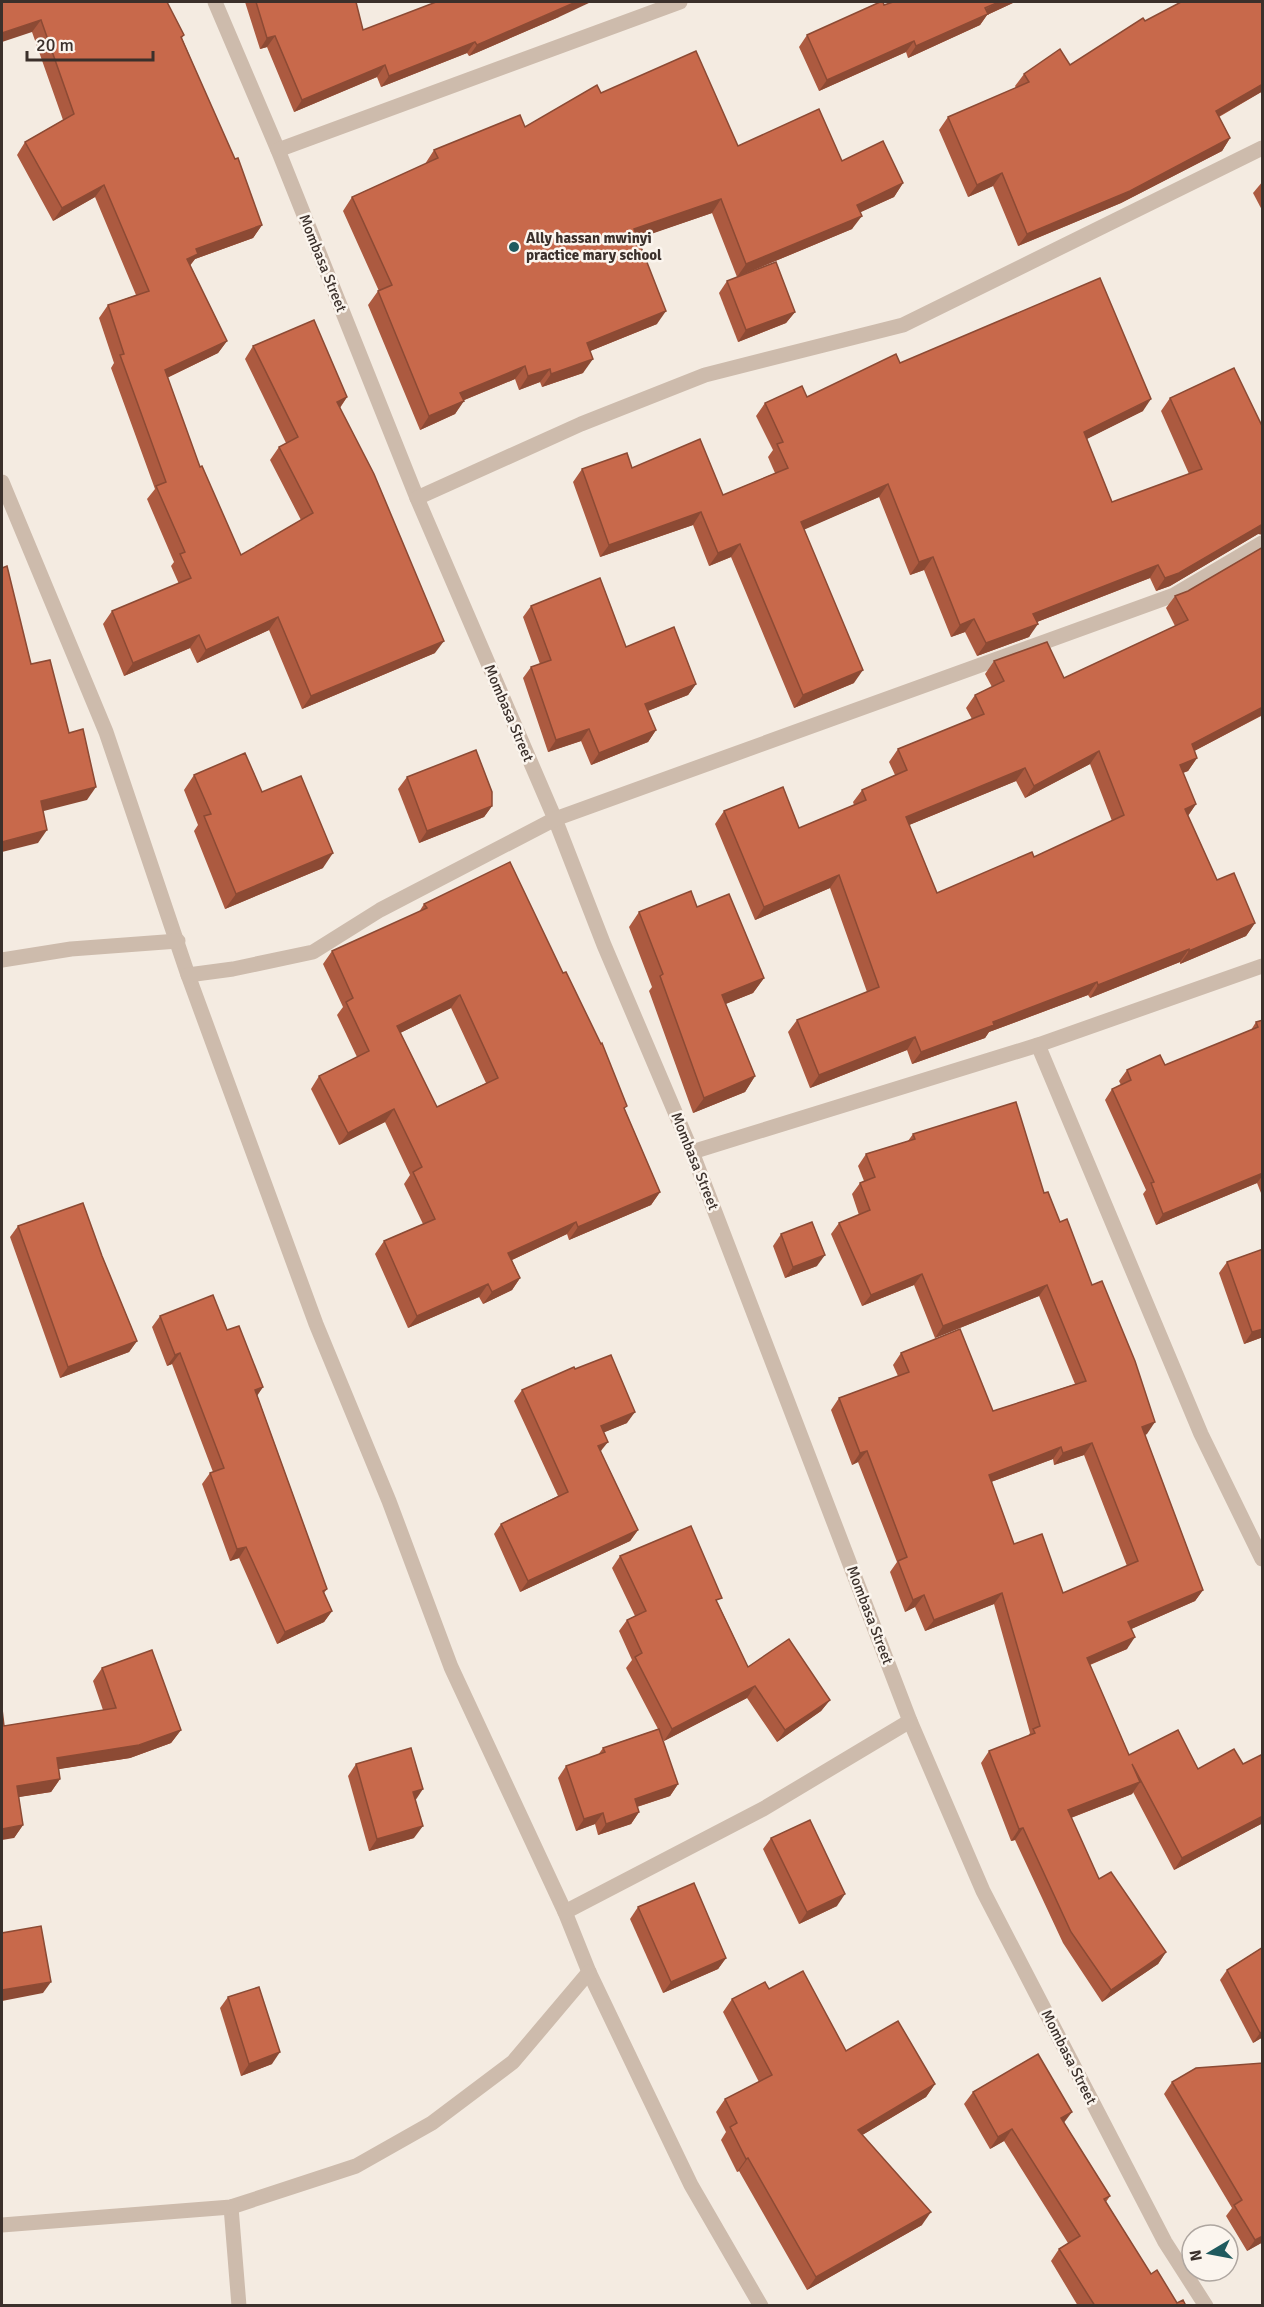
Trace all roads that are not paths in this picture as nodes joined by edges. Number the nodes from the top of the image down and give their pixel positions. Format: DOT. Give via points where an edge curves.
graph roads {
  1 [pos="215,2"];
  2 [pos="680,2"];
  3 [pos="1263,148"];
  4 [pos="278,150"];
  5 [pos="2,482"];
  6 [pos="417,498"];
  7 [pos="1263,543"];
  8 [pos="555,819"];
  9 [pos="178,941"];
  10 [pos="2,960"];
  11 [pos="1263,966"];
  12 [pos="188,975"];
  13 [pos="1038,1045"];
  14 [pos="692,1152"];
  15 [pos="1263,1559"];
  16 [pos="910,1721"];
  17 [pos="565,1912"];
  18 [pos="589,1972"];
  19 [pos="231,2207"];
  20 [pos="2,2225"];
  21 [pos="239,2306"];
  22 [pos="761,2306"];
  23 [pos="1206,2306"];
  1 -- 4 [label="street, Mombasa Street"];
  2 -- 4 [label="street"];
  3 -- 6 [label="street" via="903,325 705,375 646,396"];
  4 -- 6 [label="street, Mombasa Street"];
  5 -- 9 [label="street" via="106,732"];
  6 -- 8 [label="street, Mombasa Street"];
  7 -- 8 [label="street" via="1174,595"];
  8 -- 12 [label="street" via="380,910 313,952"];
  8 -- 14 [label="street, Mombasa Street"];
  9 -- 10 [label="street" via="71,949"];
  9 -- 12 [label="street"];
  11 -- 13 [label="street"];
  12 -- 17 [label="street" via="316,1324 389,1501 451,1668"];
  13 -- 14 [label="street"];
  13 -- 15 [label="street" via="1201,1434"];
  14 -- 16 [label="street, Mombasa Street"];
  16 -- 17 [label="street" via="763,1809"];
  16 -- 23 [label="street, Mombasa Street" via="983,1891 1165,2242"];
  17 -- 18 [label="street"];
  18 -- 19 [label="street" via="513,2062 432,2123 356,2166"];
  18 -- 22 [label="street" via="691,2185"];
  19 -- 20 [label="street"];
  19 -- 21 [label="street"];
}
